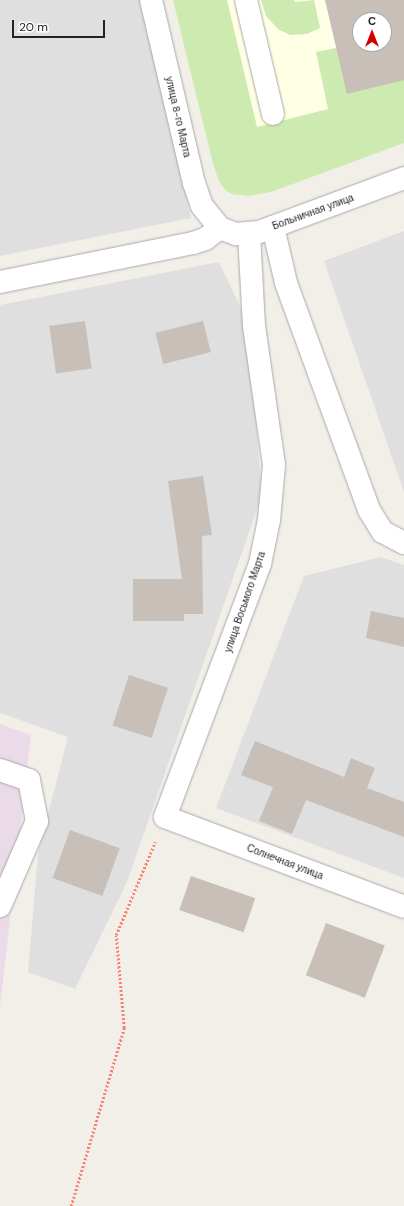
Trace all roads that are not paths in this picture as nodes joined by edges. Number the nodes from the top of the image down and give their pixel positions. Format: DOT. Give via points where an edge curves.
graph roads {
  1 [pos="151,0"];
  2 [pos="246,0"];
  3 [pos="273,114"];
  4 [pos="404,178"];
  5 [pos="273,227"];
  6 [pos="220,228"];
  7 [pos="249,234"];
  8 [pos="0,282"];
  9 [pos="404,543"];
  10 [pos="0,770"];
  11 [pos="165,817"];
  12 [pos="7,874"];
  13 [pos="0,906"];
  14 [pos="404,907"];
  1 -- 6 [label="street, улица 8-го Марта" via="194,184 202,206"];
  2 -- 3 [label="street"];
  4 -- 5 [label="street, Больничная улица"];
  5 -- 7 [label="street, Больничная улица"];
  5 -- 9 [label="street" via="286,283 369,510 384,532"];
  6 -- 7 [label="street, Больничная улица" via="236,234"];
  6 -- 8 [label="street" via="205,239 193,243"];
  7 -- 11 [label="street, улица Восьмого Марта" via="254,326 274,465 269,520 260,564"];
  10 -- 12 [label="street" via="29,780 37,821"];
  11 -- 14 [label="street, Солнечная улица"];
  12 -- 13 [label="street"];
}
